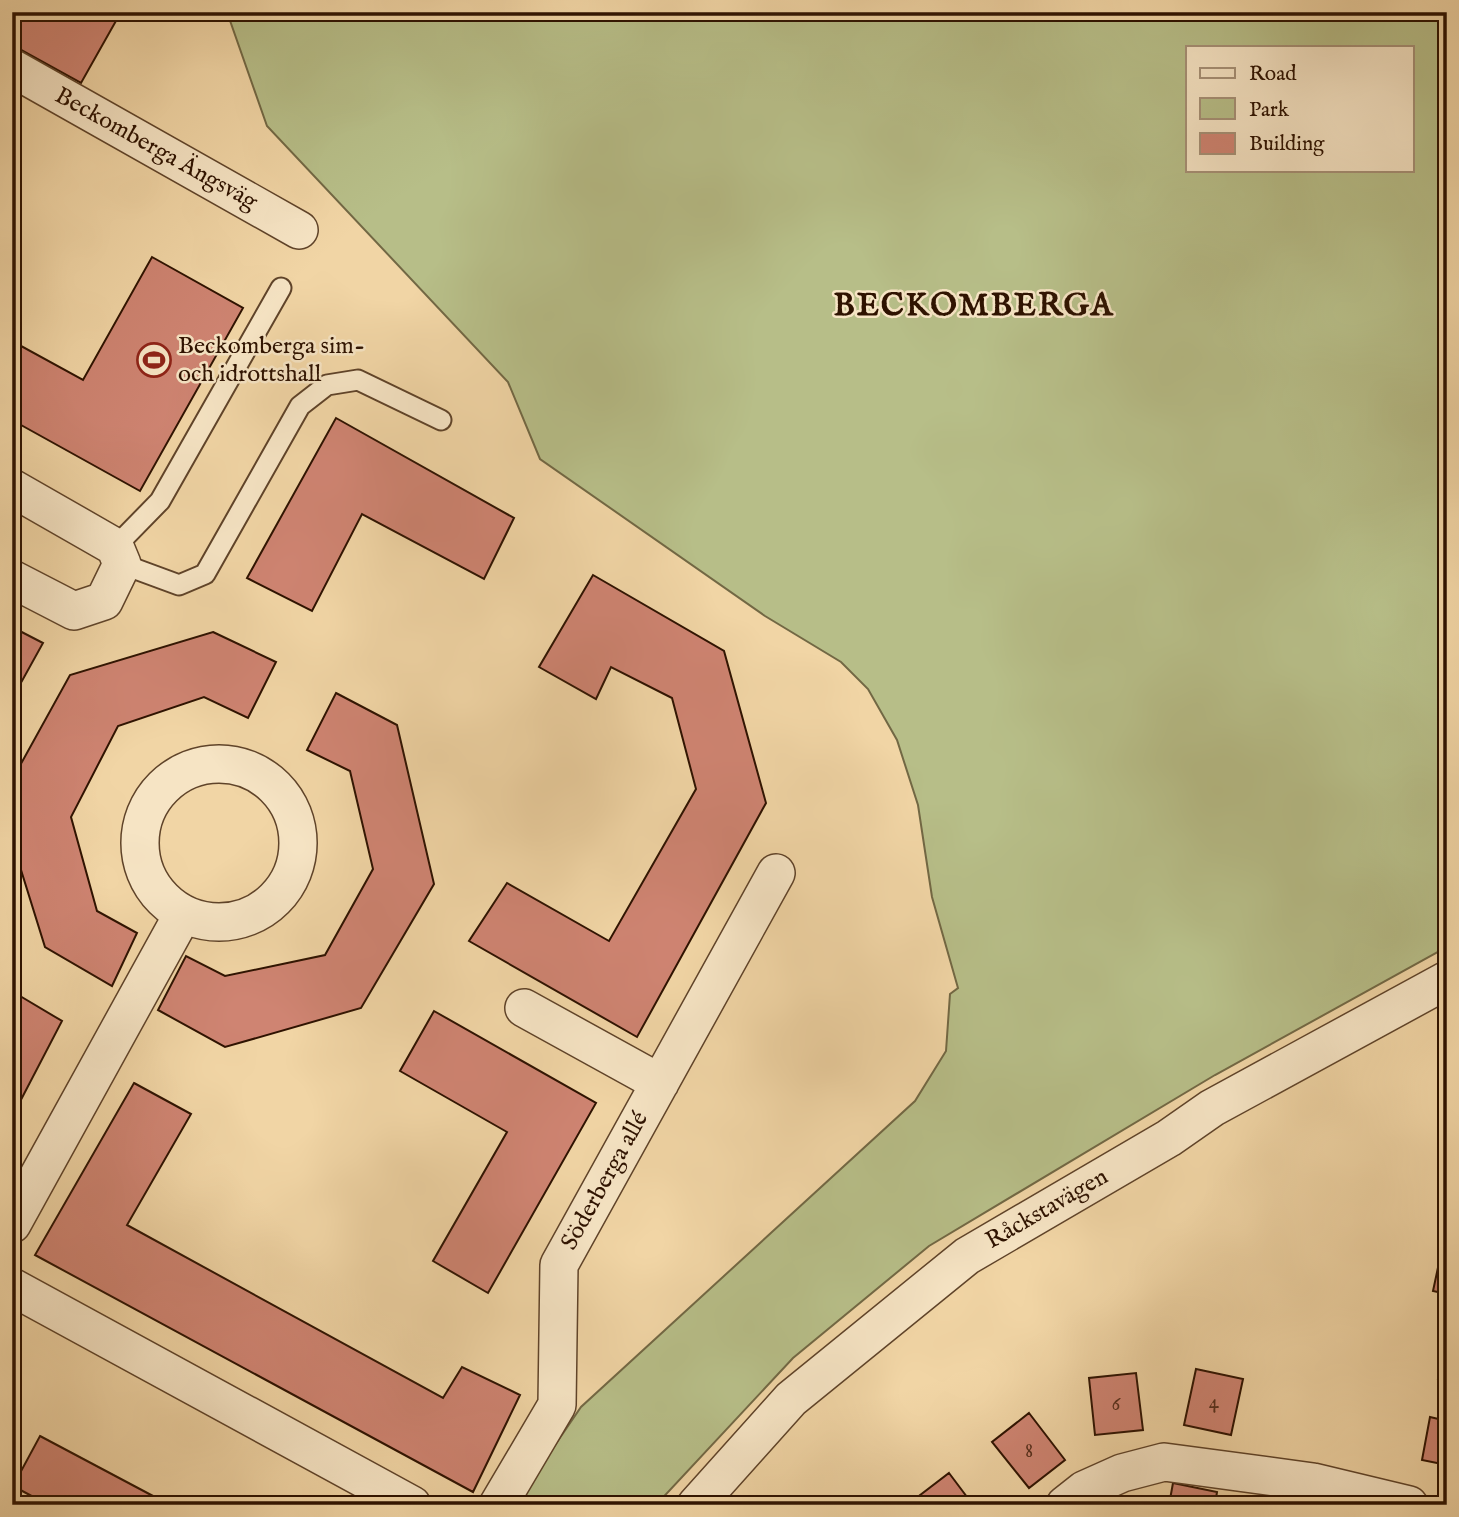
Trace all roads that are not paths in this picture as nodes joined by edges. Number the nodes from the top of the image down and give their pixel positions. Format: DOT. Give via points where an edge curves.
graph roads {
  1 [pos="12,68"];
  2 [pos="299,230"];
  3 [pos="281,288"];
  4 [pos="441,420"];
  5 [pos="12,488"];
  6 [pos="119,555"];
  7 [pos="12,579"];
  8 [pos="776,873"];
  9 [pos="183,914"];
  10 [pos="1447,980"];
  11 [pos="524,1009"];
  12 [pos="660,1083"];
  13 [pos="12,1224"];
  14 [pos="12,1287"];
  15 [pos="412,1505"];
  16 [pos="498,1505"];
  17 [pos="696,1505"];
  18 [pos="1065,1505"];
  19 [pos="1409,1505"];
  1 -- 2 [label="street, Beckomberga Ängsväg"];
  3 -- 6 [label="lane" via="160,501"];
  4 -- 6 [label="lane" via="358,380 327,385 300,406 205,574 179,584"];
  5 -- 6 [label="street"];
  6 -- 7 [label="street" via="104,601 74,611"];
  8 -- 12 [label="street, Söderberga allé"];
  9 -- 9 [label="street" via="207,922 232,922 257,914 277,898 291,877 298,840 288,803 272,784 250,770 224,764 197,767 172,778 153,798 142,822 139,849 146,876 161,898"];
  9 -- 13 [label="street"];
  10 -- 17 [label="street, Råckstavägen" via="1212,1108 967,1256 791,1399"];
  11 -- 12 [label="street"];
  12 -- 16 [label="street, Söderberga allé" via="559,1265 557,1405"];
  14 -- 15 [label="street"];
  18 -- 19 [label="street" via="1084,1490 1122,1473 1164,1462 1313,1482"];
}
